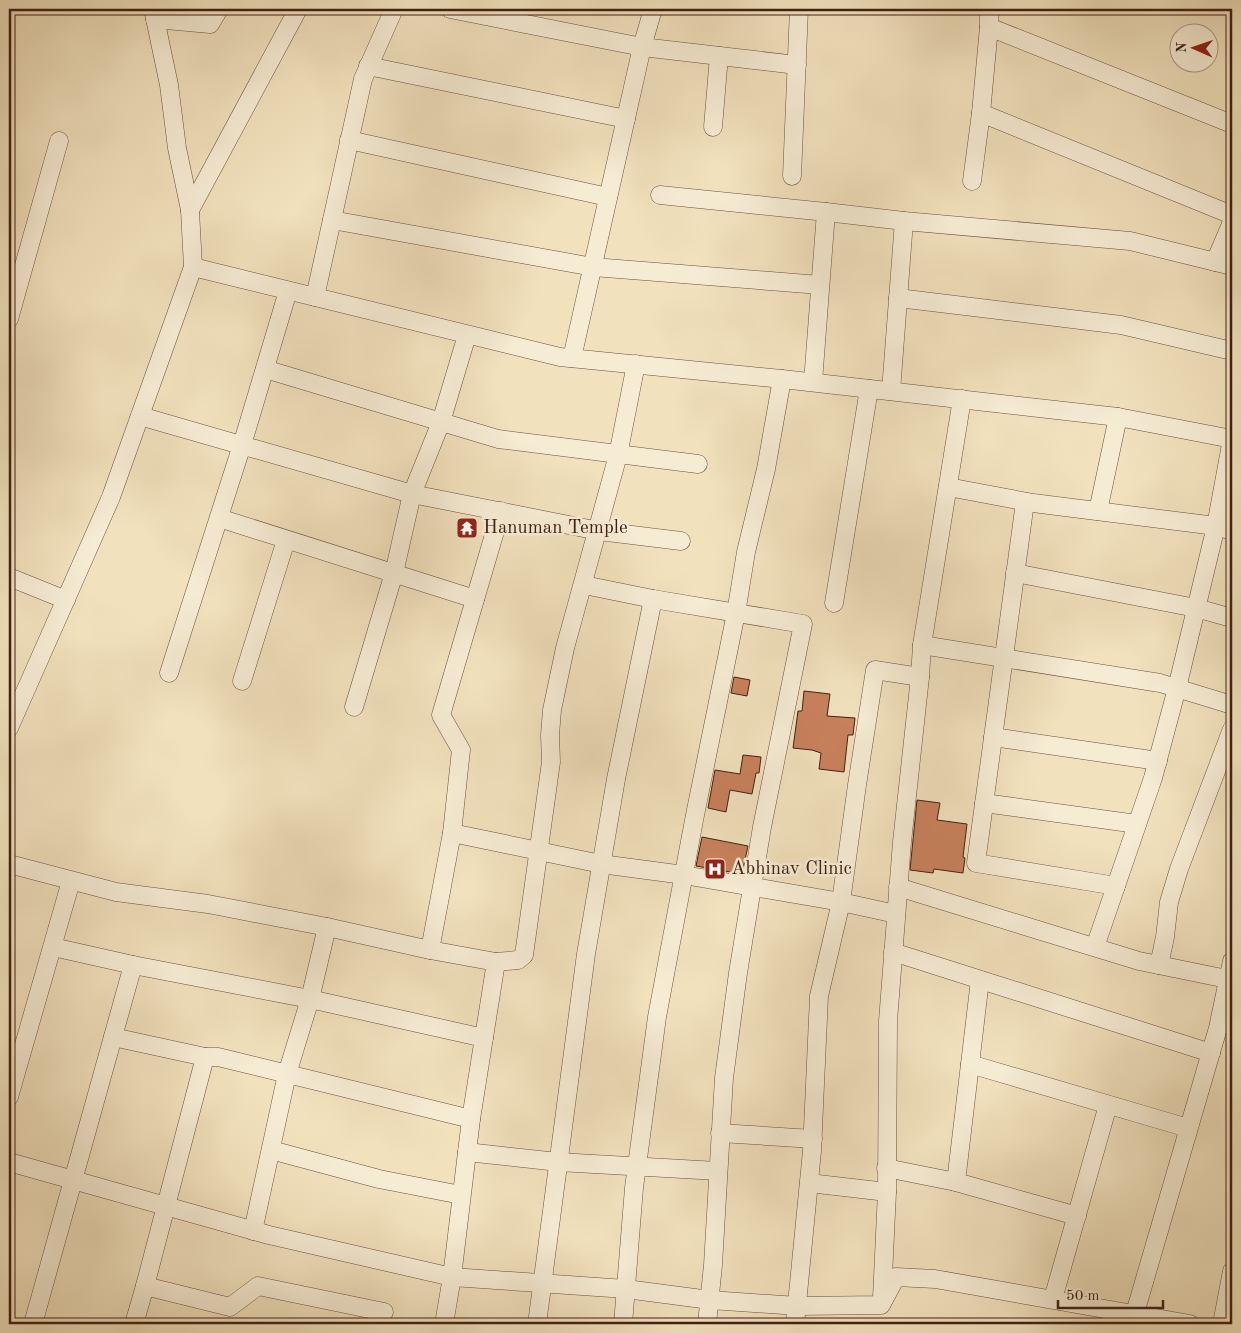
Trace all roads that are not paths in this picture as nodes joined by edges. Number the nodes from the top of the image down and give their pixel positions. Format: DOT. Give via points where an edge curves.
graph roads {
  1 [pos="219,9"];
  2 [pos="298,9"];
  3 [pos="394,9"];
  4 [pos="450,9"];
  5 [pos="653,9"];
  6 [pos="798,9"];
  7 [pos="990,9"];
  8 [pos="154,14"];
  9 [pos="989,27"];
  10 [pos="642,47"];
  11 [pos="719,56"];
  12 [pos="797,65"];
  13 [pos="368,66"];
  14 [pos="981,113"];
  15 [pos="626,119"];
  16 [pos="1232,124"];
  17 [pos="713,127"];
  18 [pos="350,140"];
  19 [pos="59,141"];
  20 [pos="792,176"];
  21 [pos="972,181"];
  22 [pos="660,195"];
  23 [pos="608,197"];
  24 [pos="190,210"];
  25 [pos="826,212"];
  26 [pos="1232,215"];
  27 [pos="332,220"];
  28 [pos="904,222"];
  29 [pos="1232,222"];
  30 [pos="1214,262"];
  31 [pos="1232,266"];
  32 [pos="193,267"];
  33 [pos="592,267"];
  34 [pos="820,285"];
  35 [pos="288,291"];
  36 [pos="315,297"];
  37 [pos="898,298"];
  38 [pos="9,319"];
  39 [pos="468,335"];
  40 [pos="1232,351"];
  41 [pos="572,358"];
  42 [pos="636,364"];
  43 [pos="265,369"];
  44 [pos="782,379"];
  45 [pos="813,382"];
  46 [pos="869,389"];
  47 [pos="890,391"];
  48 [pos="962,399"];
  49 [pos="140,416"];
  50 [pos="1118,417"];
  51 [pos="441,422"];
  52 [pos="1232,439"];
  53 [pos="242,445"];
  54 [pos="618,455"];
  55 [pos="698,464"];
  56 [pos="948,487"];
  57 [pos="412,494"];
  58 [pos="1025,502"];
  59 [pos="501,511"];
  60 [pos="1098,511"];
  61 [pos="219,518"];
  62 [pos="1224,529"];
  63 [pos="599,531"];
  64 [pos="286,540"];
  65 [pos="681,541"];
  66 [pos="394,573"];
  67 [pos="1015,573"];
  68 [pos="9,577"];
  69 [pos="584,585"];
  70 [pos="475,598"];
  71 [pos="653,599"];
  72 [pos="66,600"];
  73 [pos="834,604"];
  74 [pos="1196,608"];
  75 [pos="736,613"];
  76 [pos="1232,618"];
  77 [pos="922,644"];
  78 [pos="1003,657"];
  79 [pos="170,673"];
  80 [pos="920,677"];
  81 [pos="242,681"];
  82 [pos="1177,688"];
  83 [pos="1232,705"];
  84 [pos="354,707"];
  85 [pos="9,728"];
  86 [pos="1232,729"];
  87 [pos="993,736"];
  88 [pos="1158,760"];
  89 [pos="984,803"];
  90 [pos="1137,824"];
  91 [pos="452,833"];
  92 [pos="538,851"];
  93 [pos="9,864"];
  94 [pos="601,864"];
  95 [pos="684,875"];
  96 [pos="71,880"];
  97 [pos="753,886"];
  98 [pos="1116,886"];
  99 [pos="898,888"];
  100 [pos="841,902"];
  101 [pos="896,914"];
  102 [pos="327,927"];
  103 [pos="53,946"];
  104 [pos="1095,947"];
  105 [pos="430,950"];
  106 [pos="893,952"];
  107 [pos="1232,961"];
  108 [pos="496,962"];
  109 [pos="133,965"];
  110 [pos="1159,965"];
  111 [pos="980,980"];
  112 [pos="1230,980"];
  113 [pos="310,999"];
  114 [pos="1225,1030"];
  115 [pos="113,1037"];
  116 [pos="484,1038"];
  117 [pos="1210,1053"];
  118 [pos="205,1056"];
  119 [pos="970,1064"];
  120 [pos="287,1074"];
  121 [pos="9,1097"];
  122 [pos="1108,1105"];
  123 [pos="471,1119"];
  124 [pos="1188,1128"];
  125 [pos="720,1133"];
  126 [pos="812,1139"];
  127 [pos="271,1150"];
  128 [pos="467,1152"];
  129 [pos="9,1162"];
  130 [pos="558,1162"];
  131 [pos="637,1167"];
  132 [pos="886,1168"];
  133 [pos="718,1171"];
  134 [pos="73,1180"];
  135 [pos="956,1182"];
  136 [pos="809,1183"];
  137 [pos="887,1192"];
  138 [pos="461,1195"];
  139 [pos="166,1206"];
  140 [pos="1077,1216"];
  141 [pos="254,1231"];
  142 [pos="1232,1271"];
  143 [pos="452,1277"];
  144 [pos="543,1284"];
  145 [pos="145,1286"];
  146 [pos="626,1289"];
  147 [pos="1053,1299"];
  148 [pos="710,1300"];
  149 [pos="881,1305"];
  150 [pos="798,1306"];
  151 [pos="384,1312"];
  152 [pos="1135,1313"];
  153 [pos="1115,1317"];
  154 [pos="33,1324"];
  155 [pos="134,1324"];
  156 [pos="444,1324"];
  157 [pos="537,1324"];
  158 [pos="623,1324"];
  159 [pos="707,1324"];
  160 [pos="795,1324"];
  161 [pos="1190,1324"];
  162 [pos="1222,1324"];
  1 -- 8 [label="street" via="210,24"];
  2 -- 24 [label="street"];
  3 -- 13 [label="street"];
  4 -- 10 [label="street"];
  5 -- 10 [label="street"];
  6 -- 12 [label="street"];
  7 -- 9 [label="street"];
  8 -- 24 [label="street"];
  9 -- 14 [label="street"];
  9 -- 16 [label="street"];
  10 -- 11 [label="street"];
  10 -- 15 [label="street"];
  11 -- 12 [label="street"];
  11 -- 17 [label="street"];
  12 -- 20 [label="street"];
  13 -- 15 [label="street"];
  13 -- 18 [label="street"];
  14 -- 21 [label="street"];
  14 -- 26 [label="street"];
  15 -- 23 [label="street"];
  18 -- 23 [label="street"];
  18 -- 27 [label="street"];
  19 -- 38 [label="street"];
  22 -- 25 [label="street"];
  23 -- 33 [label="street"];
  24 -- 32 [label="street"];
  25 -- 28 [label="street"];
  25 -- 34 [label="street"];
  27 -- 33 [label="street"];
  27 -- 36 [label="street"];
  28 -- 30 [label="street" via="1130,241"];
  28 -- 37 [label="street"];
  29 -- 30 [label="street"];
  30 -- 31 [label="street"];
  32 -- 35 [label="street"];
  32 -- 49 [label="street"];
  33 -- 34 [label="street"];
  33 -- 41 [label="street"];
  34 -- 45 [label="street"];
  35 -- 36 [label="street"];
  35 -- 43 [label="street"];
  36 -- 39 [label="street"];
  37 -- 40 [label="street" via="1121,325"];
  37 -- 47 [label="street"];
  39 -- 41 [label="street"];
  39 -- 51 [label="street"];
  41 -- 42 [label="street"];
  42 -- 44 [label="street"];
  42 -- 54 [label="street"];
  43 -- 51 [label="street"];
  43 -- 53 [label="street"];
  44 -- 45 [label="street"];
  44 -- 75 [label="street"];
  45 -- 46 [label="street"];
  46 -- 47 [label="street"];
  46 -- 73 [label="street"];
  47 -- 48 [label="street"];
  48 -- 50 [label="street"];
  48 -- 56 [label="street"];
  49 -- 53 [label="street"];
  49 -- 72 [label="street" via="111,497"];
  50 -- 52 [label="street"];
  50 -- 60 [label="street"];
  51 -- 54 [label="street" via="498,439"];
  51 -- 57 [label="street"];
  52 -- 62 [label="street"];
  53 -- 57 [label="street"];
  53 -- 61 [label="street"];
  54 -- 55 [label="street"];
  54 -- 63 [label="street"];
  56 -- 58 [label="street"];
  56 -- 77 [label="street"];
  57 -- 59 [label="street"];
  57 -- 66 [label="street"];
  58 -- 60 [label="street"];
  58 -- 67 [label="street"];
  59 -- 63 [label="street"];
  59 -- 70 [label="street"];
  60 -- 62 [label="street"];
  61 -- 64 [label="street"];
  61 -- 79 [label="street"];
  62 -- 74 [label="street"];
  63 -- 65 [label="street"];
  63 -- 69 [label="street"];
  64 -- 66 [label="street"];
  64 -- 81 [label="street"];
  66 -- 70 [label="street"];
  66 -- 84 [label="street"];
  67 -- 74 [label="street"];
  67 -- 78 [label="street"];
  68 -- 72 [label="street"];
  69 -- 71 [label="street"];
  69 -- 92 [label="street" via="565,648 552,710 551,762"];
  70 -- 91 [label="street" via="441,715 461,750"];
  71 -- 75 [label="street"];
  71 -- 94 [label="street"];
  72 -- 85 [label="street"];
  74 -- 76 [label="street"];
  74 -- 82 [label="street"];
  75 -- 95 [label="street"];
  75 -- 97 [label="street" via="803,624"];
  77 -- 78 [label="street"];
  77 -- 80 [label="street"];
  78 -- 82 [label="street"];
  78 -- 87 [label="street"];
  80 -- 99 [label="street"];
  80 -- 100 [label="street" via="875,670"];
  82 -- 83 [label="street"];
  82 -- 88 [label="street"];
  86 -- 110 [label="street" via="1174,885"];
  87 -- 88 [label="street"];
  87 -- 89 [label="street"];
  88 -- 90 [label="street"];
  89 -- 90 [label="street"];
  89 -- 98 [label="street" via="976,863"];
  90 -- 98 [label="street"];
  91 -- 92 [label="street"];
  91 -- 105 [label="street"];
  92 -- 94 [label="street"];
  92 -- 108 [label="street" via="524,955 518,960"];
  93 -- 96 [label="street"];
  94 -- 95 [label="street"];
  94 -- 130 [label="street"];
  95 -- 97 [label="street"];
  95 -- 131 [label="street" via="657,1016"];
  96 -- 102 [label="street" via="116,892 208,904"];
  96 -- 103 [label="street"];
  97 -- 100 [label="street"];
  97 -- 125 [label="street" via="738,973"];
  98 -- 104 [label="street"];
  99 -- 101 [label="street"];
  99 -- 104 [label="street"];
  100 -- 101 [label="street"];
  100 -- 126 [label="street" via="819,996"];
  101 -- 106 [label="street"];
  102 -- 105 [label="street"];
  102 -- 113 [label="street"];
  103 -- 109 [label="street"];
  103 -- 121 [label="street"];
  104 -- 110 [label="street"];
  105 -- 108 [label="street"];
  106 -- 111 [label="street"];
  106 -- 132 [label="street" via="888,1021"];
  107 -- 112 [label="street"];
  108 -- 116 [label="street"];
  109 -- 113 [label="street"];
  109 -- 115 [label="street"];
  110 -- 112 [label="street"];
  111 -- 117 [label="street"];
  111 -- 119 [label="street"];
  112 -- 114 [label="street"];
  113 -- 116 [label="street"];
  113 -- 120 [label="street"];
  114 -- 117 [label="street"];
  115 -- 118 [label="street"];
  115 -- 134 [label="street"];
  116 -- 123 [label="street"];
  117 -- 124 [label="street"];
  118 -- 120 [label="street"];
  118 -- 139 [label="street"];
  119 -- 122 [label="street"];
  119 -- 135 [label="street"];
  120 -- 123 [label="street"];
  120 -- 127 [label="street"];
  122 -- 124 [label="street"];
  122 -- 140 [label="street"];
  123 -- 128 [label="street"];
  124 -- 152 [label="street"];
  125 -- 126 [label="street"];
  125 -- 133 [label="street"];
  126 -- 136 [label="street"];
  127 -- 138 [label="street" via="379,1179"];
  127 -- 141 [label="street"];
  128 -- 130 [label="street"];
  128 -- 138 [label="street"];
  129 -- 134 [label="street"];
  130 -- 131 [label="street"];
  130 -- 144 [label="street"];
  131 -- 133 [label="street"];
  131 -- 146 [label="street"];
  132 -- 135 [label="street"];
  132 -- 137 [label="street"];
  133 -- 148 [label="street"];
  134 -- 139 [label="street"];
  134 -- 154 [label="street"];
  135 -- 140 [label="street"];
  136 -- 137 [label="street"];
  136 -- 150 [label="street"];
  137 -- 149 [label="street"];
  138 -- 143 [label="street"];
  139 -- 141 [label="street"];
  139 -- 145 [label="street"];
  140 -- 147 [label="street"];
  141 -- 143 [label="street"];
  142 -- 162 [label="street"];
  143 -- 144 [label="street"];
  143 -- 156 [label="street"];
  144 -- 146 [label="street"];
  144 -- 157 [label="street"];
  145 -- 151 [label="street" via="230,1307 258,1286"];
  145 -- 155 [label="street"];
  146 -- 148 [label="street"];
  146 -- 158 [label="street"];
  147 -- 149 [label="street" via="934,1279 896,1277"];
  147 -- 153 [label="street"];
  148 -- 150 [label="street"];
  148 -- 159 [label="street"];
  149 -- 150 [label="street"];
  150 -- 160 [label="street"];
  152 -- 153 [label="street"];
  152 -- 161 [label="street"];
}
